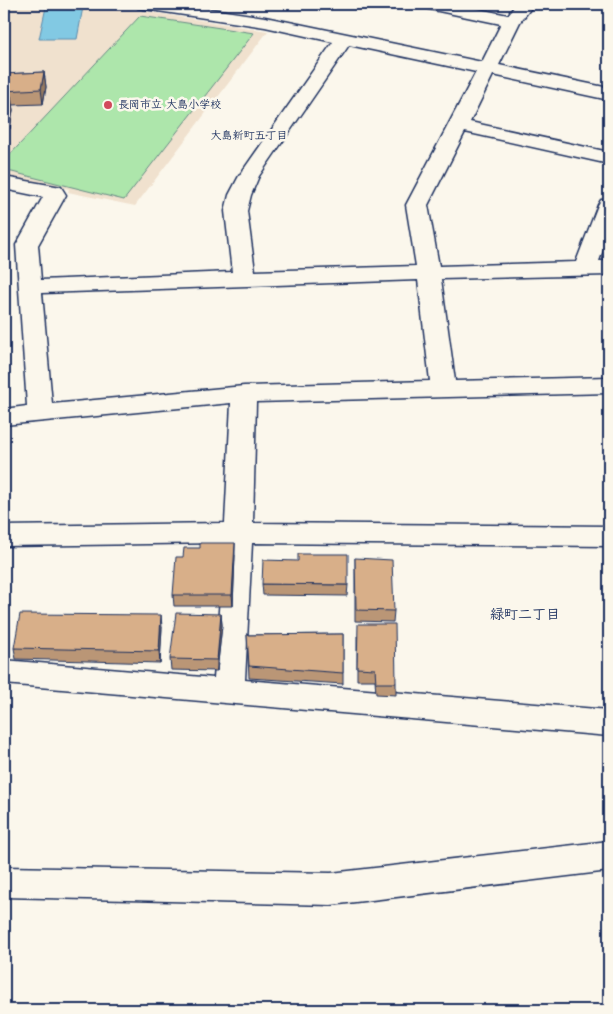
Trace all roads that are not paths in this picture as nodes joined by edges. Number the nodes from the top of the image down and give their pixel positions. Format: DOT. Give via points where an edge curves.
graph roads {
  1 [pos="144,4"];
  2 [pos="430,4"];
  3 [pos="525,4"];
  4 [pos="512,21"];
  5 [pos="344,38"];
  6 [pos="487,68"];
  7 [pos="609,94"];
  8 [pos="458,125"];
  9 [pos="609,158"];
  10 [pos="4,183"];
  11 [pos="609,205"];
  12 [pos="584,268"];
  13 [pos="609,268"];
  14 [pos="429,274"];
  15 [pos="244,278"];
  16 [pos="30,287"];
  17 [pos="609,385"];
  18 [pos="444,389"];
  19 [pos="244,394"];
  20 [pos="40,413"];
  21 [pos="4,417"];
  22 [pos="239,533"];
  23 [pos="4,536"];
  24 [pos="609,536"];
  25 [pos="4,672"];
  26 [pos="229,690"];
  27 [pos="609,723"];
  28 [pos="609,856"];
  29 [pos="4,882"];
  1 -- 5 [label="street"];
  2 -- 4 [label="street"];
  3 -- 4 [label="street"];
  4 -- 6 [label="street"];
  5 -- 6 [label="street"];
  5 -- 15 [label="street" via="249,176 240,195 236,211"];
  6 -- 7 [label="street"];
  6 -- 8 [label="street"];
  8 -- 9 [label="street"];
  8 -- 14 [label="street" via="416,205"];
  10 -- 16 [label="street" via="53,192 54,195 27,244"];
  11 -- 12 [label="street"];
  12 -- 13 [label="street"];
  12 -- 14 [label="street"];
  14 -- 15 [label="street"];
  14 -- 18 [label="street"];
  15 -- 16 [label="street"];
  16 -- 20 [label="street"];
  17 -- 18 [label="street"];
  18 -- 19 [label="street"];
  19 -- 20 [label="street"];
  19 -- 22 [label="street"];
  20 -- 21 [label="street"];
  22 -- 23 [label="street"];
  22 -- 24 [label="street"];
  22 -- 26 [label="street"];
  25 -- 26 [label="street"];
  26 -- 27 [label="street"];
  28 -- 29 [label="street" via="331,889"];
}
